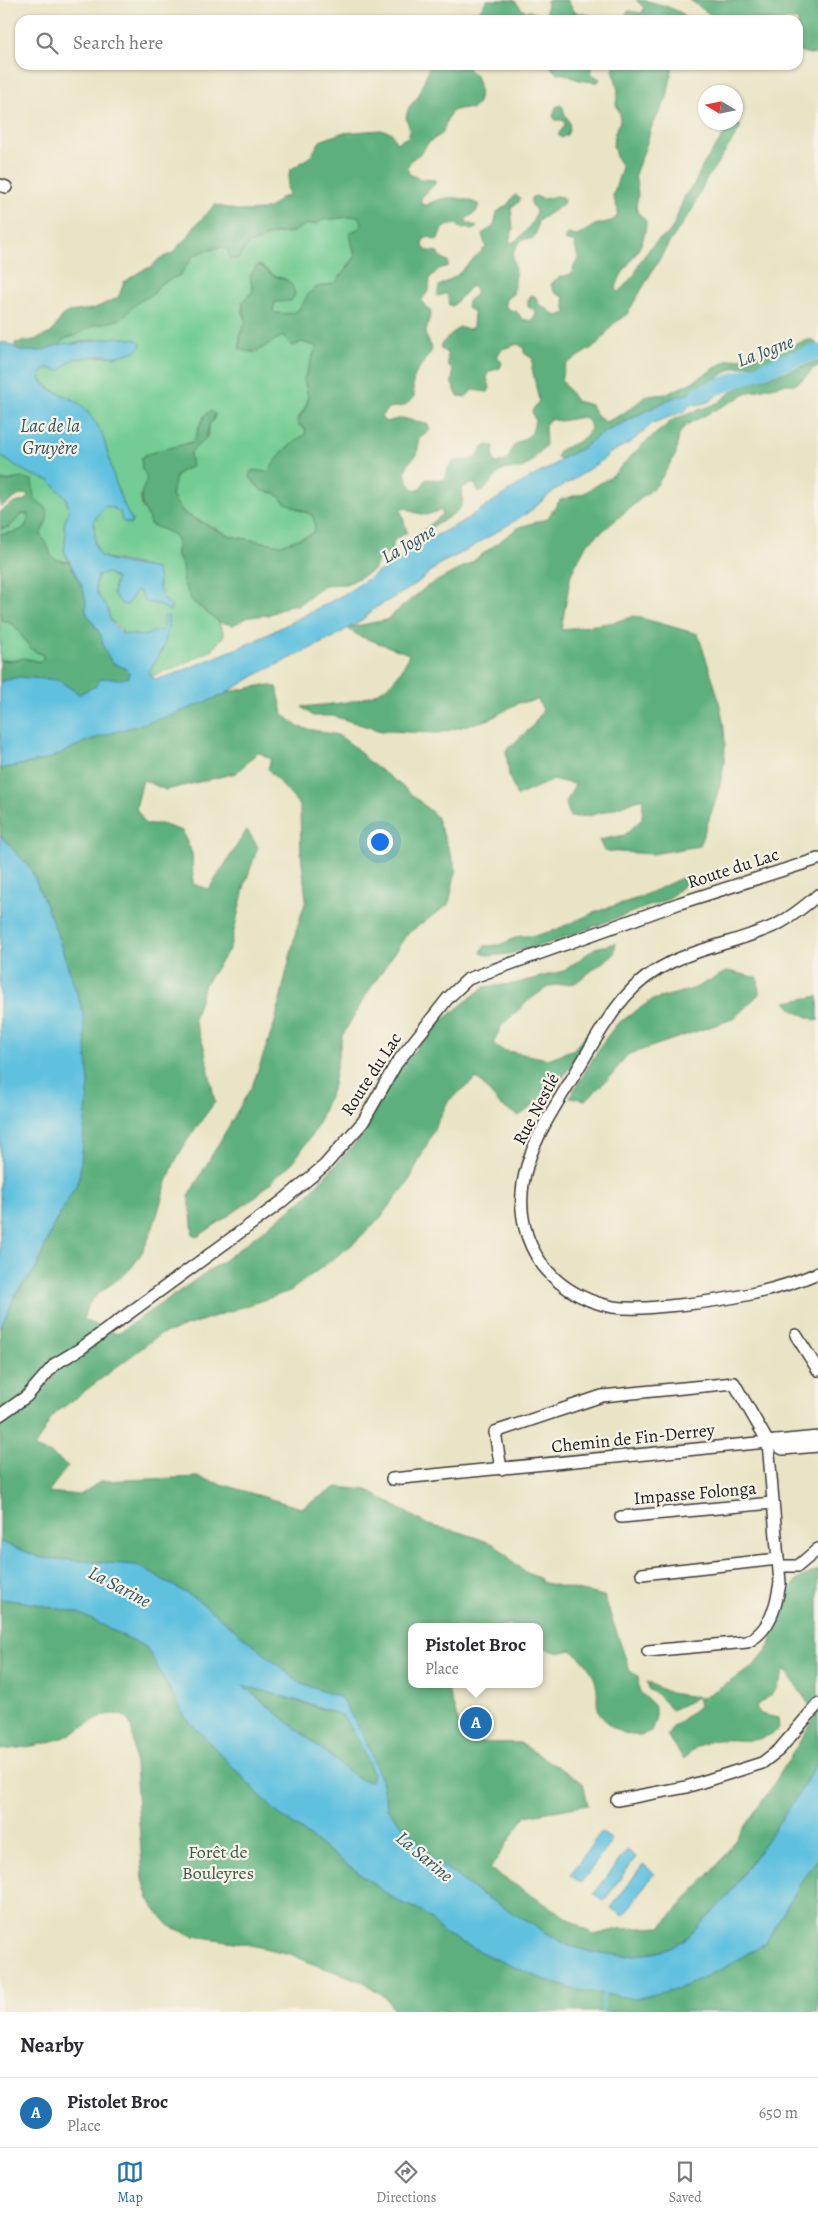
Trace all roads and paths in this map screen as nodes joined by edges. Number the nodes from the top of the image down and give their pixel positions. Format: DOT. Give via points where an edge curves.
graph roads {
  1 [pos="818,859"];
  2 [pos="818,896"];
  3 [pos="818,1273"];
  4 [pos="796,1335"];
  5 [pos="818,1370"];
  6 [pos="4,1413"];
  7 [pos="818,1437"];
  8 [pos="772,1442"];
  9 [pos="818,1446"];
  10 [pos="501,1469"];
  11 [pos="392,1478"];
  12 [pos="773,1503"];
  13 [pos="621,1518"];
  14 [pos="818,1549"];
  15 [pos="778,1562"];
  16 [pos="642,1574"];
  17 [pos="648,1652"];
  18 [pos="818,1704"];
  19 [pos="617,1800"];
  1 -- 6 [label="street, Route du Lac" via="468,979 448,998 396,1064 363,1122 325,1165 280,1203 55,1364 27,1396"];
  2 -- 3 [label="street, Rue Nestlé" via="778,924 674,959 636,985 614,1010 540,1133 527,1165 522,1200 527,1235 534,1252 553,1278 588,1300 614,1307 643,1308 702,1302 771,1290"];
  4 -- 5 [label="street"];
  7 -- 8 [label="street, Chemin de Fin-Derrey"];
  8 -- 9 [label="street" via="783,1448"];
  8 -- 10 [label="street, Chemin de Fin-Derrey"];
  8 -- 10 [label="street, Chemin de Fin-Derrey" via="734,1382 602,1396 495,1432"];
  8 -- 12 [label="street, Impasse Folonga"];
  10 -- 11 [label="street, Chemin de Fin-Derrey"];
  12 -- 13 [label="street, Impasse Folonga"];
  12 -- 15 [label="street, Impasse Folonga"];
  14 -- 15 [label="street" via="798,1566"];
  15 -- 16 [label="street"];
  15 -- 17 [label="street, Impasse Folonga" via="780,1583 776,1604 758,1637 747,1642"];
  18 -- 19 [label="street" via="779,1750 762,1762 686,1787"];
}
